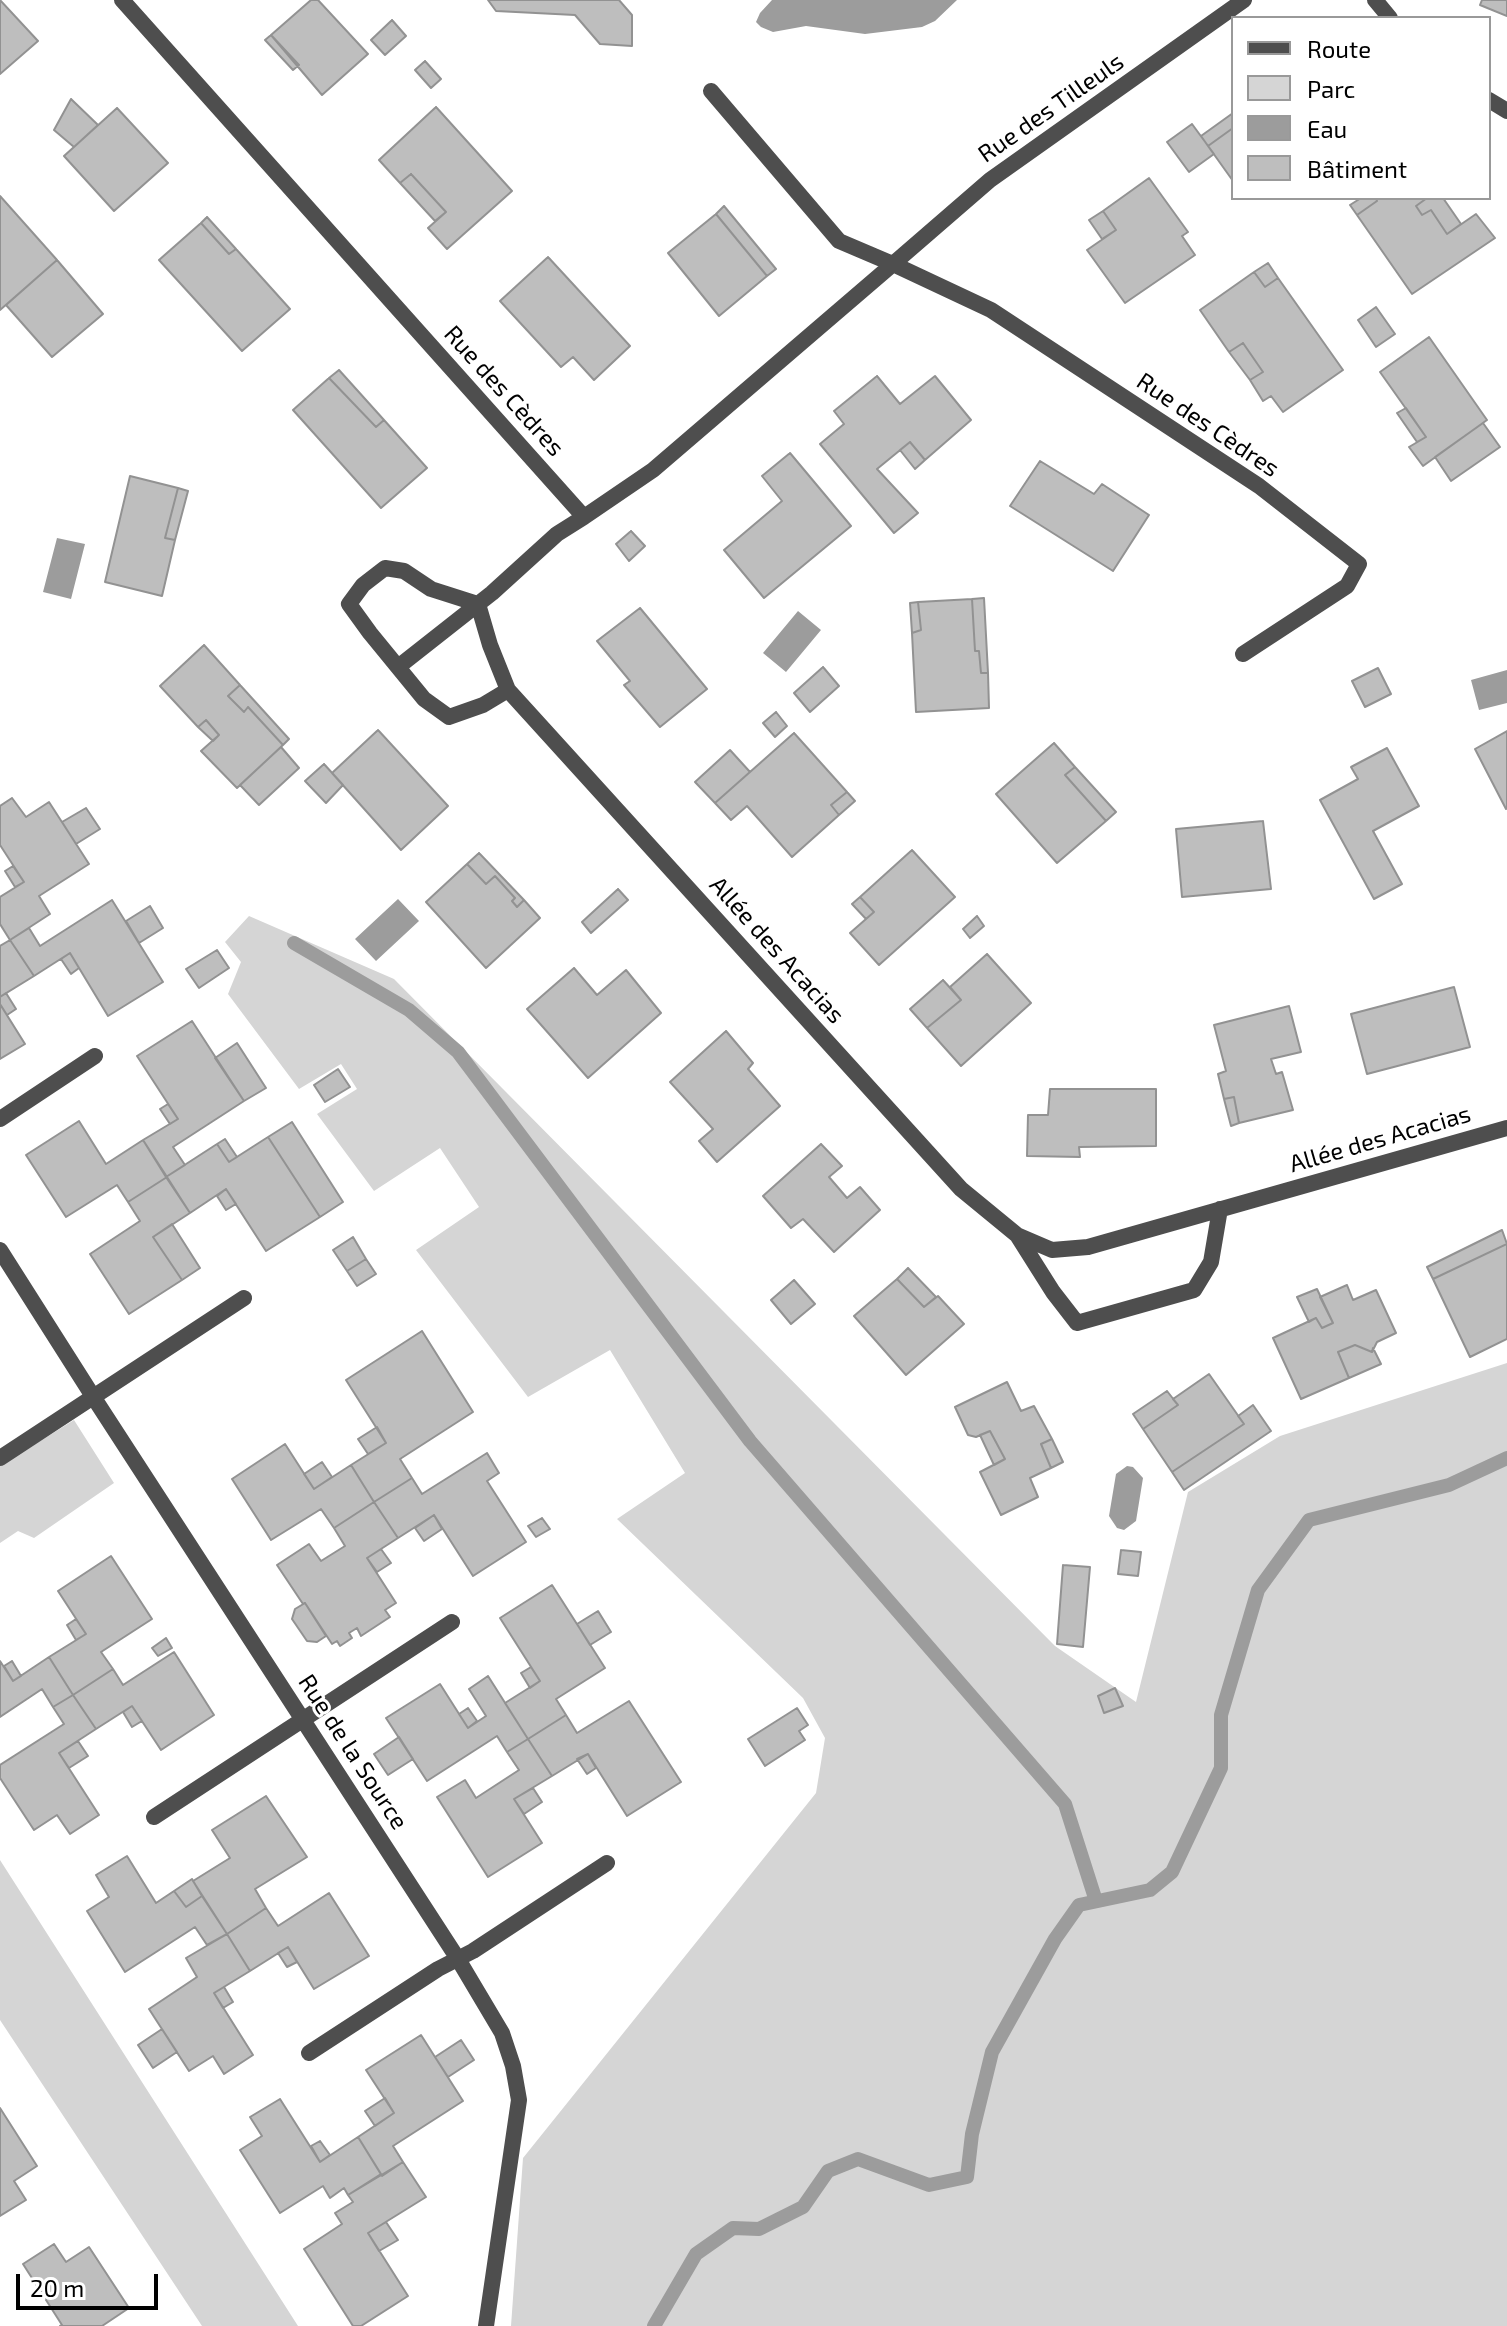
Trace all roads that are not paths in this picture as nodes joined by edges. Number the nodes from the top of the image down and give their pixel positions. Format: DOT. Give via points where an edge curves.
graph roads {
  1 [pos="122,0"];
  2 [pos="1244,0"];
  3 [pos="1375,0"];
  4 [pos="1388,16"];
  5 [pos="711,91"];
  6 [pos="893,264"];
  7 [pos="584,517"];
  8 [pos="478,604"];
  9 [pos="1243,654"];
  10 [pos="398,667"];
  11 [pos="508,690"];
  12 [pos="95,1056"];
  13 [pos="0,1119"];
  14 [pos="1507,1128"];
  15 [pos="1220,1209"];
  16 [pos="1017,1235"];
  17 [pos="0,1250"];
  18 [pos="244,1298"];
  19 [pos="94,1398"];
  20 [pos="0,1458"];
  21 [pos="452,1622"];
  22 [pos="303,1718"];
  23 [pos="154,1817"];
  24 [pos="607,1863"];
  25 [pos="458,1959"];
  26 [pos="309,2053"];
  27 [pos="486,2326"];
  1 -- 7 [label="street, Rue des Cèdres"];
  2 -- 6 [label="street, Rue des Tilleuls" via="990,180"];
  3 -- 4 [label="street"];
  5 -- 6 [label="street, Rue des Cèdres" via="839,241"];
  6 -- 7 [label="street" via="653,470"];
  6 -- 9 [label="street, Rue des Cèdres" via="991,310 1259,486 1359,564 1347,586"];
  7 -- 8 [label="street"];
  8 -- 10 [label="street"];
  8 -- 10 [label="street" via="431,589 404,571 385,568 363,585 349,604"];
  8 -- 11 [label="street, Allée des Acacias"];
  10 -- 11 [label="street" via="424,699 449,717"];
  11 -- 16 [label="street, Allée des Acacias" via="961,1189"];
  12 -- 13 [label="street"];
  14 -- 15 [label="street, Allée des Acacias"];
  15 -- 16 [label="street, Allée des Acacias" via="1088,1247 1052,1250"];
  15 -- 16 [label="street, Allée des Acacias" via="1211,1262 1194,1290 1077,1323"];
  17 -- 19 [label="street, Rue de la Source"];
  18 -- 19 [label="street"];
  19 -- 20 [label="street"];
  19 -- 22 [label="street, Rue de la Source"];
  21 -- 22 [label="street"];
  22 -- 23 [label="street"];
  22 -- 25 [label="street, Rue de la Source"];
  24 -- 25 [label="street"];
  25 -- 26 [label="street"];
  25 -- 27 [label="street, Rue de la Source" via="502,2033 519,2100"];
}
